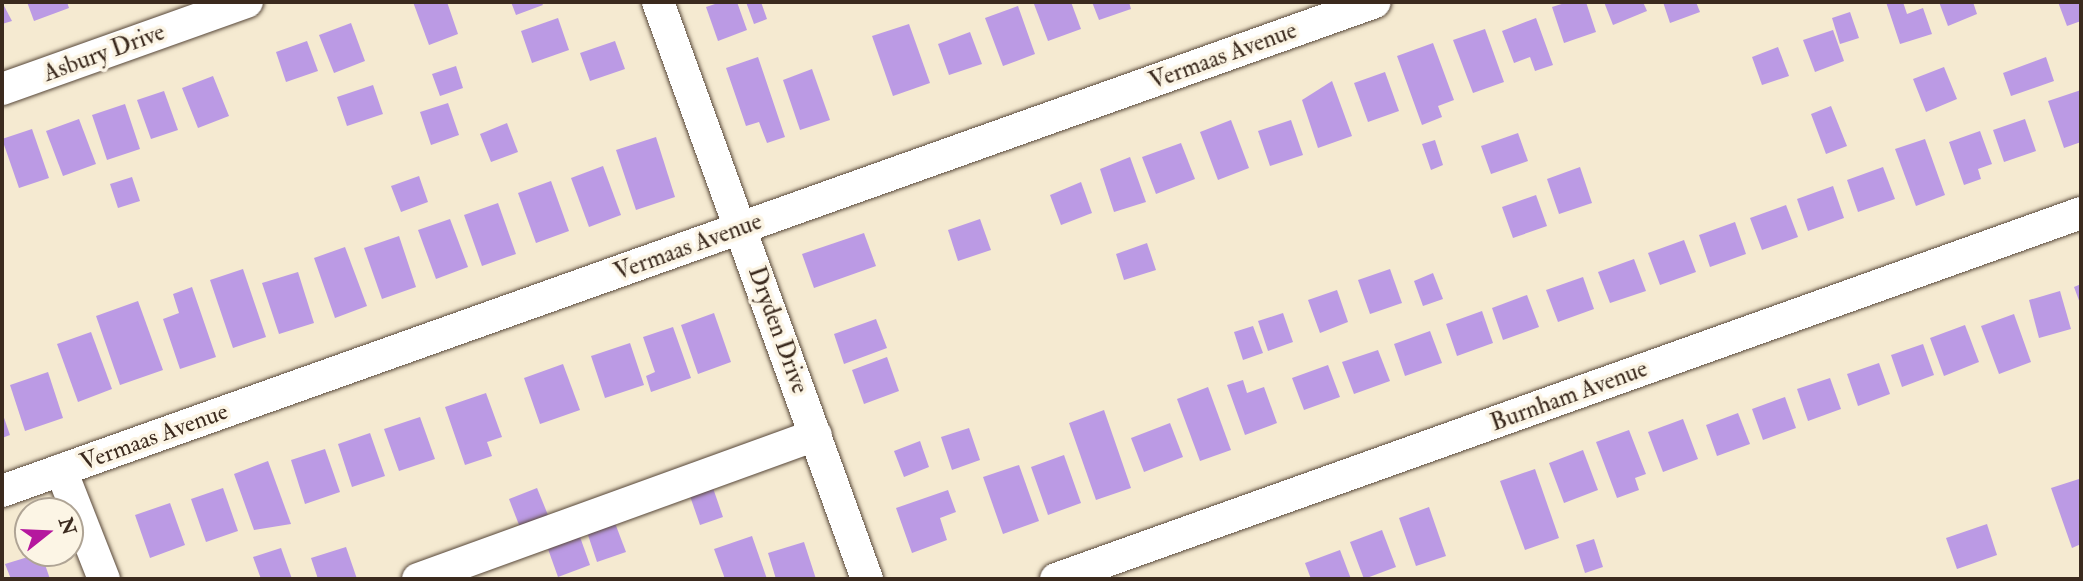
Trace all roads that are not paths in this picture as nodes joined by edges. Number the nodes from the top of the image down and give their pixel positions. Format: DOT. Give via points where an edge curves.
graph roads {
  1 [pos="247,2"];
  2 [pos="658,2"];
  3 [pos="1375,2"];
  4 [pos="2,89"];
  5 [pos="2081,213"];
  6 [pos="742,228"];
  7 [pos="816,435"];
  8 [pos="61,470"];
  9 [pos="2,491"];
  10 [pos="104,579"];
  11 [pos="418,579"];
  12 [pos="867,579"];
  13 [pos="1056,579"];
  1 -- 4 [label="street, Asbury Drive"];
  2 -- 6 [label="street, Dryden Drive"];
  3 -- 6 [label="street, Vermaas Avenue"];
  5 -- 13 [label="street, Burnham Avenue"];
  6 -- 7 [label="street, Dryden Drive"];
  6 -- 8 [label="street, Vermaas Avenue"];
  7 -- 11 [label="street"];
  7 -- 12 [label="street, Dryden Drive"];
  8 -- 9 [label="street, Vermaas Avenue"];
  8 -- 10 [label="street"];
}
